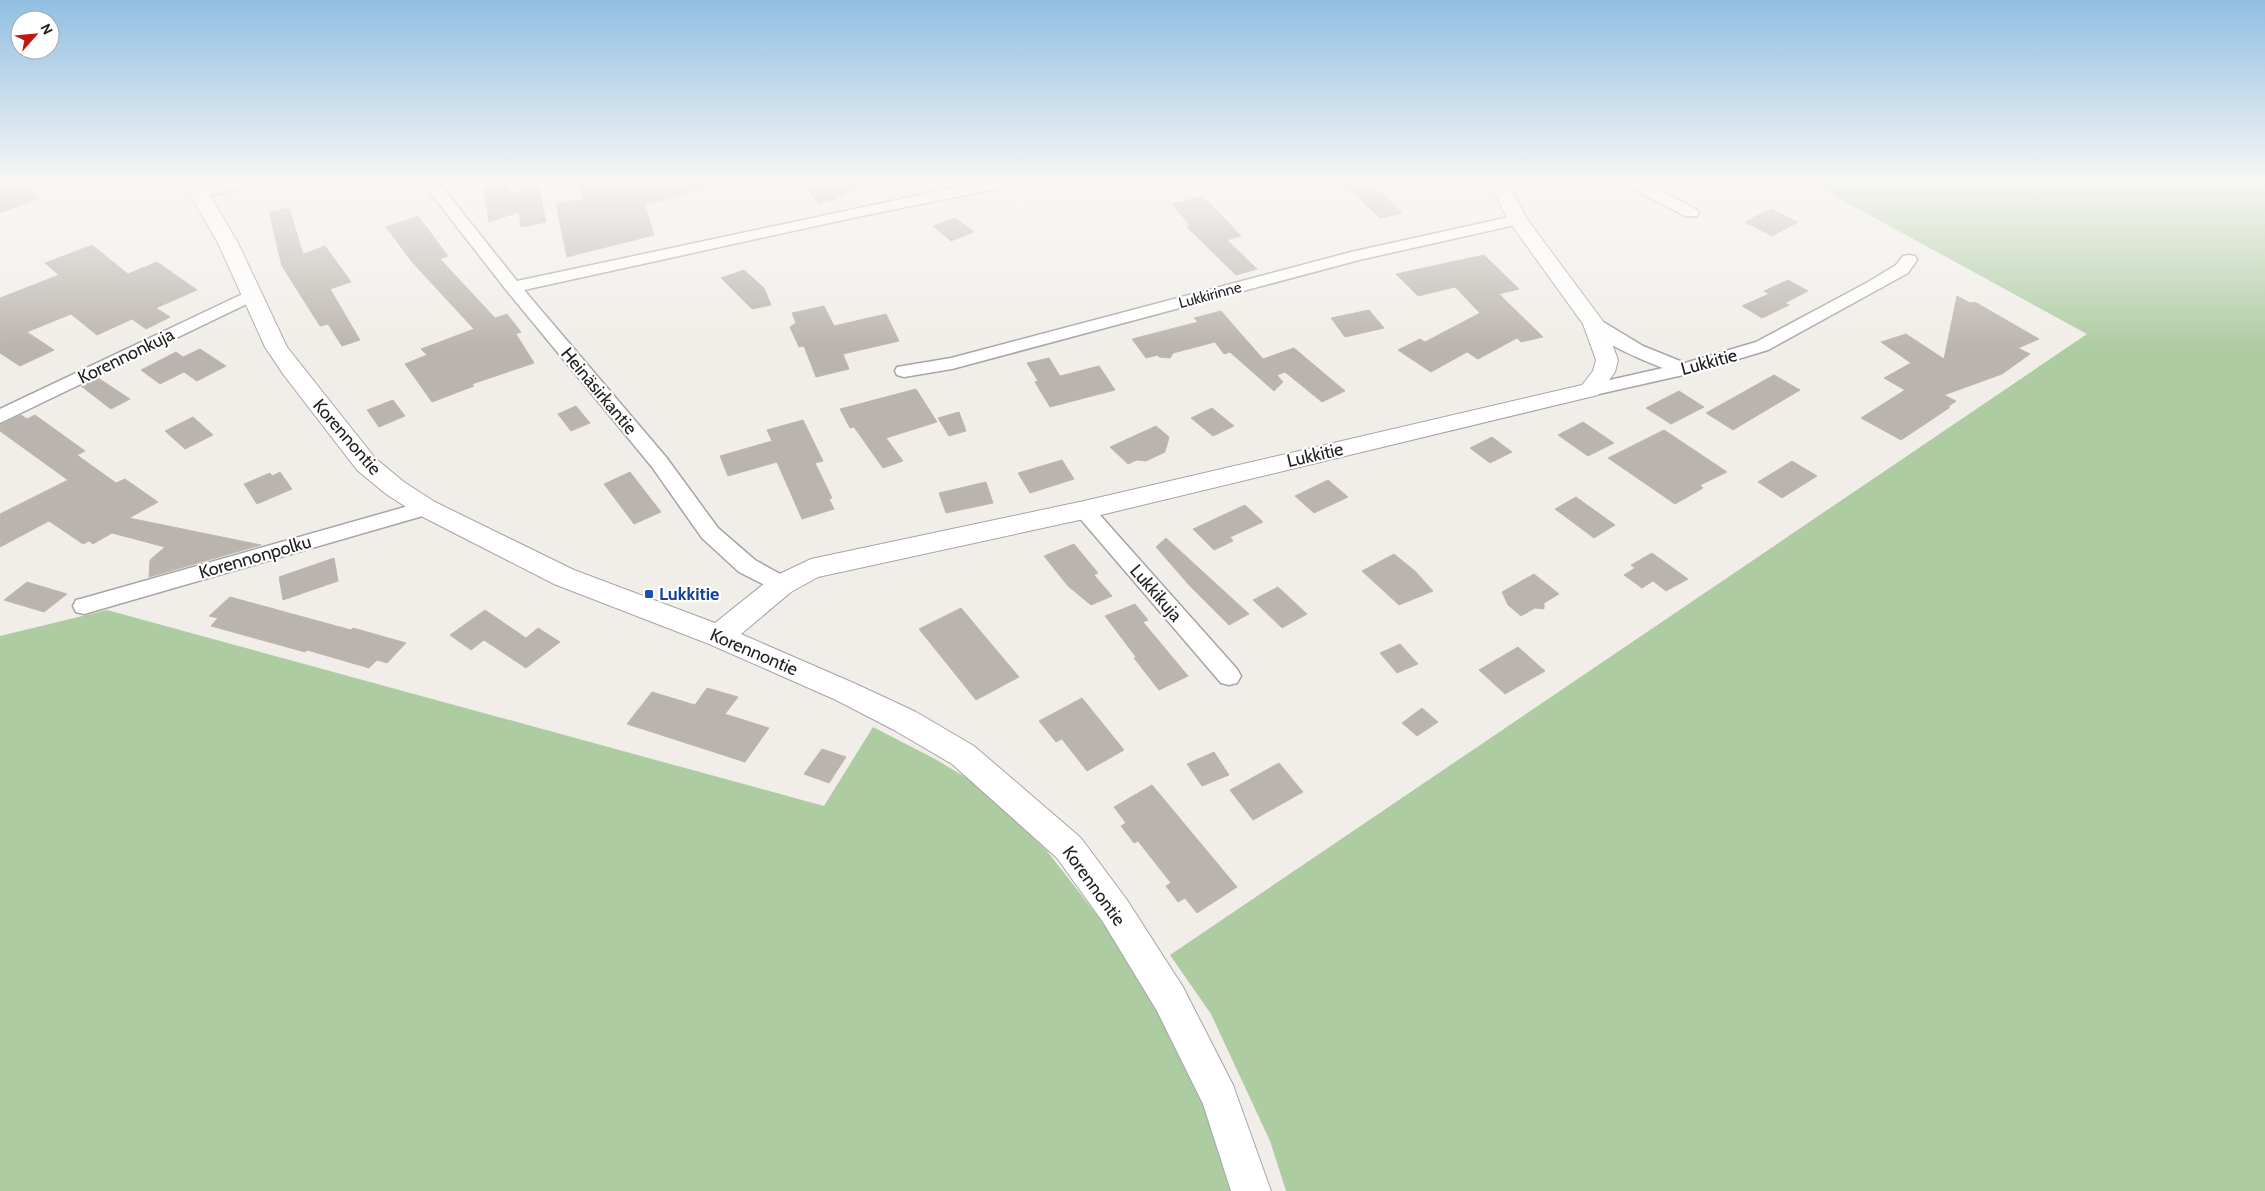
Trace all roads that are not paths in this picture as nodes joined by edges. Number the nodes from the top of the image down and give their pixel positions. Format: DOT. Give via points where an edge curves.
graph roads {
  1 [pos="225,238"];
  2 [pos="476,238"];
  3 [pos="741,238"];
  4 [pos="1439,238"];
  5 [pos="1531,238"];
  6 [pos="1909,260"];
  7 [pos="513,288"];
  8 [pos="252,294"];
  9 [pos="1594,324"];
  10 [pos="1685,369"];
  11 [pos="904,371"];
  12 [pos="1590,390"];
  13 [pos="0,417"];
  14 [pos="426,508"];
  15 [pos="1084,510"];
  16 [pos="781,585"];
  17 [pos="84,606"];
  18 [pos="719,636"];
  19 [pos="1229,676"];
  20 [pos="1251,1191"];
  1 -- 8 [label="street, Korennontie"];
  2 -- 7 [label="street, Heinäsirkantie"];
  3 -- 7 [label="street"];
  4 -- 11 [label="street, Lukkirinne" via="1357,256 952,363"];
  5 -- 9 [label="street"];
  6 -- 10 [label="street, Lukkitie" via="1902,269 1874,286 1762,346"];
  7 -- 16 [label="street, Heinäsirkantie" via="659,462 710,533 746,566"];
  8 -- 13 [label="street, Korennonkuja"];
  8 -- 14 [label="street, Korennontie" via="276,347 331,421 366,464"];
  9 -- 10 [label="street" via="1658,362"];
  9 -- 12 [label="street" via="1607,360 1604,372"];
  10 -- 12 [label="street, Lukkitie"];
  12 -- 15 [label="street, Lukkitie"];
  14 -- 17 [label="street, Korennonpolku"];
  14 -- 18 [label="street, Korennontie" via="564,577"];
  15 -- 16 [label="street, Lukkitie" via="811,569"];
  15 -- 19 [label="street, Lukkikuja"];
  16 -- 18 [label="street, Lukkitie"];
  18 -- 20 [label="street, Korennontie" via="846,692 963,755 1069,848 1115,911 1170,999 1220,1098"];
}
